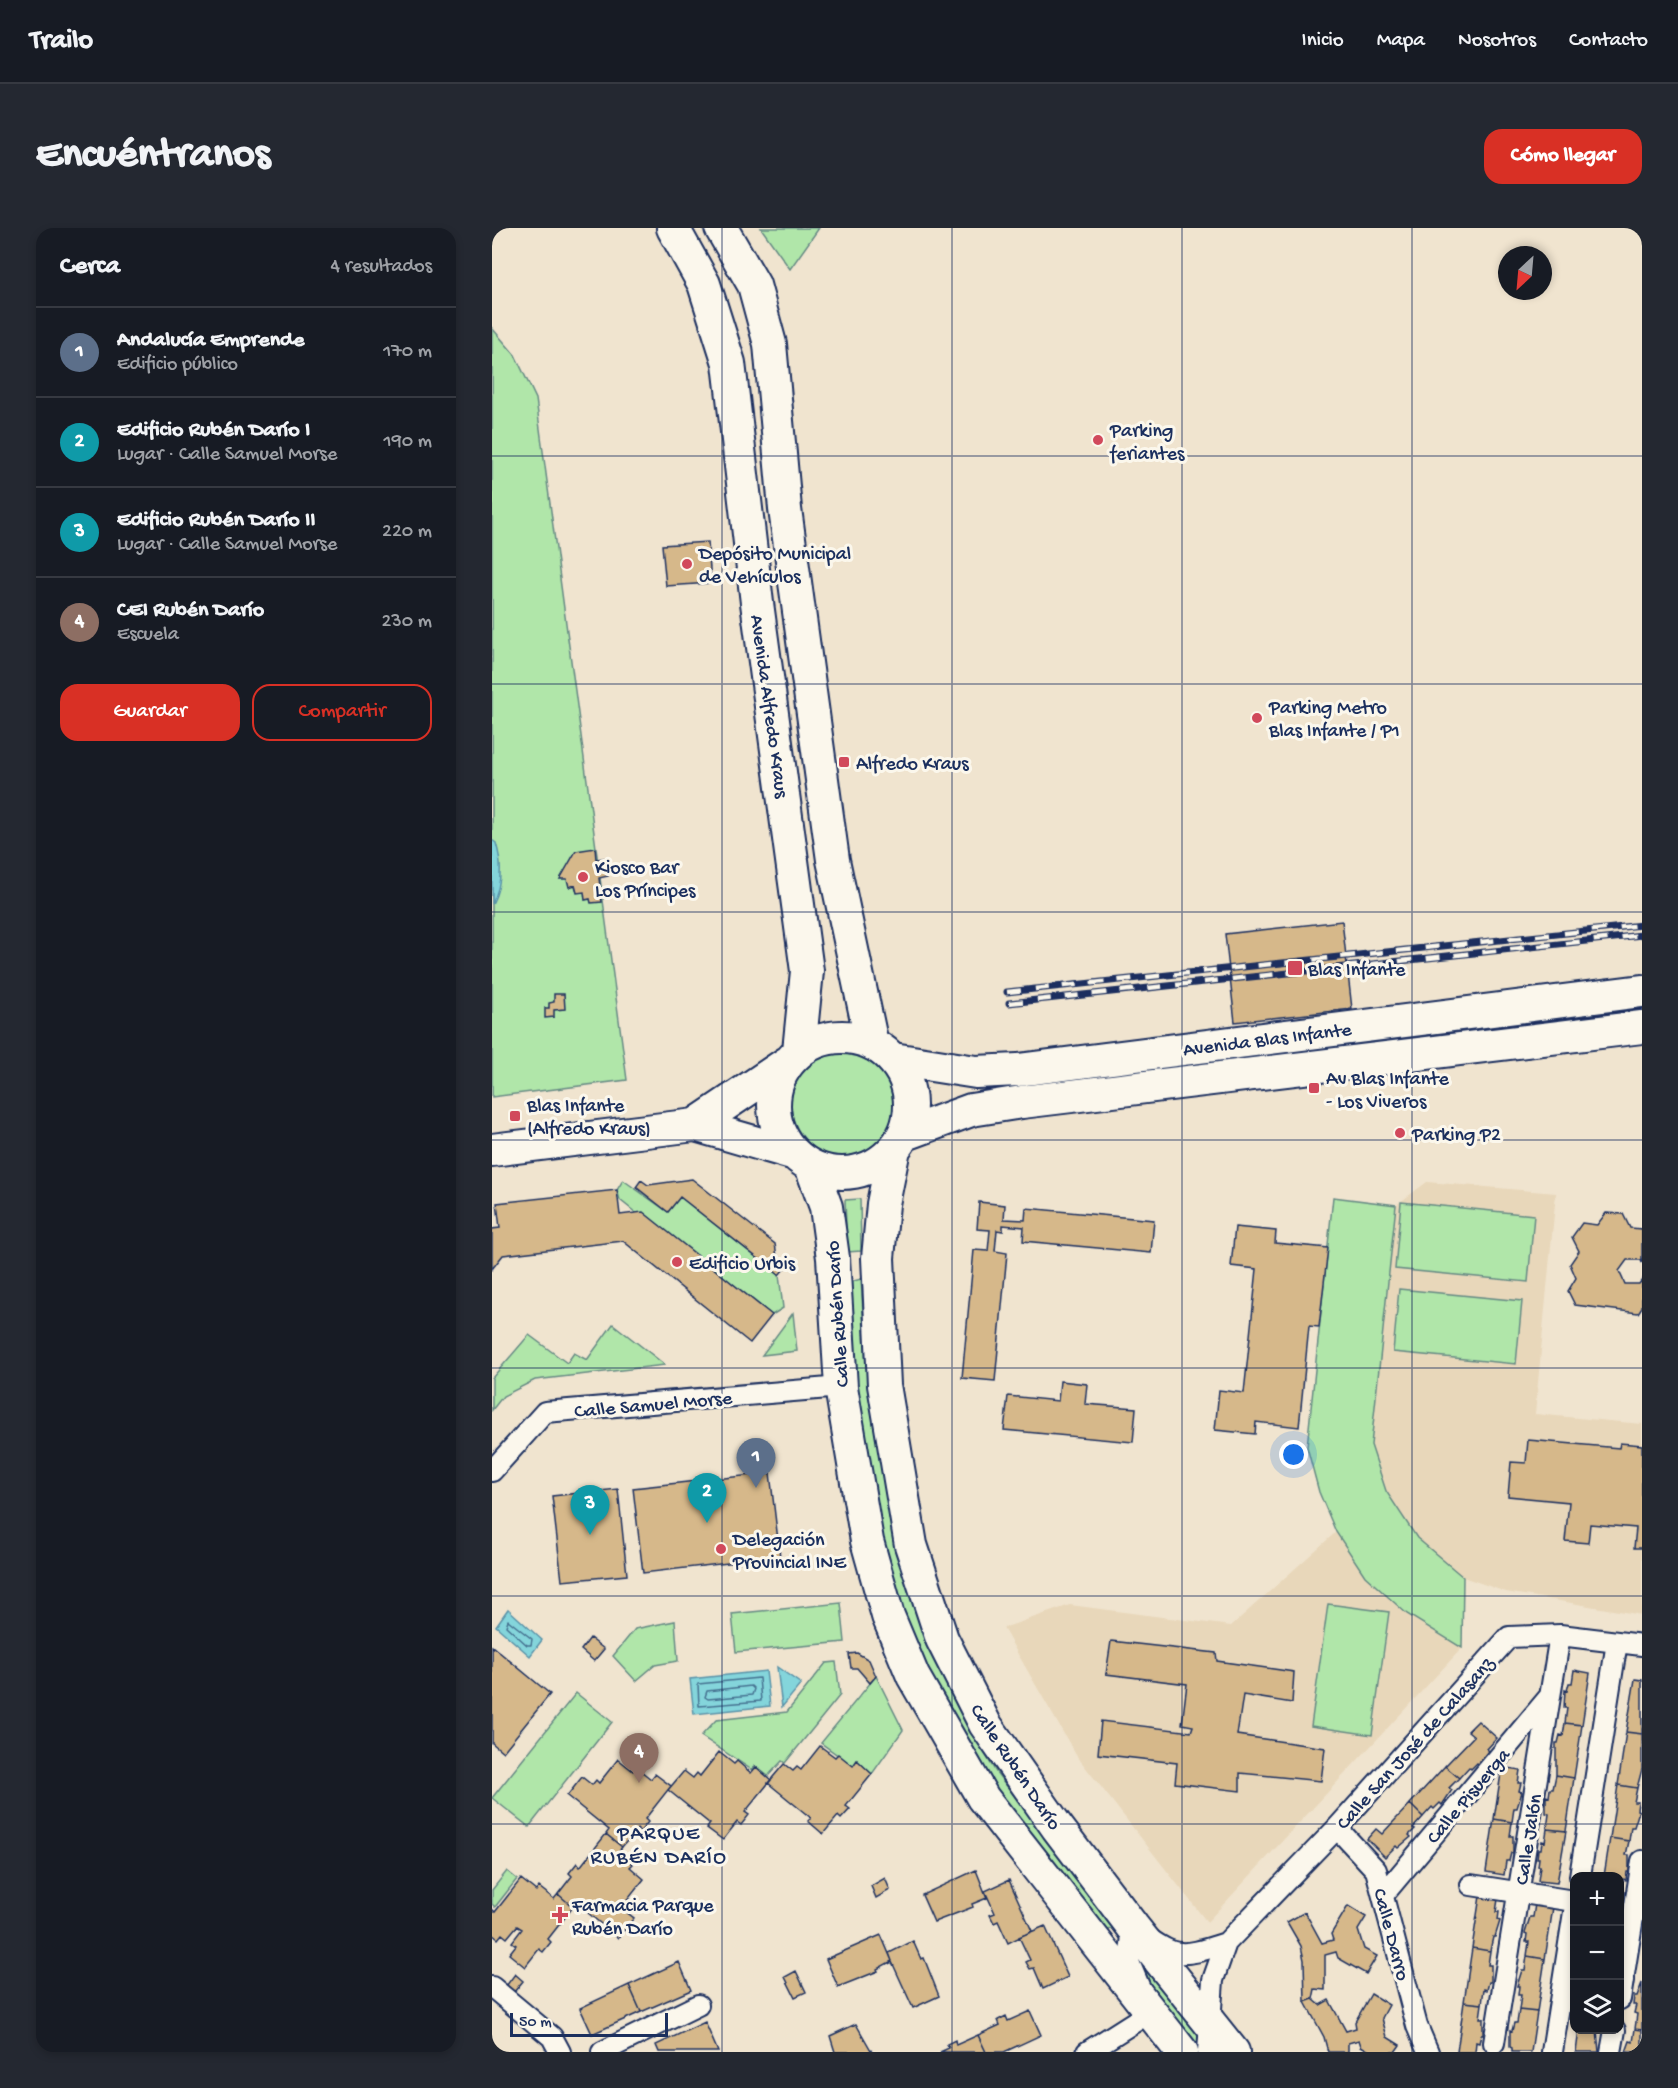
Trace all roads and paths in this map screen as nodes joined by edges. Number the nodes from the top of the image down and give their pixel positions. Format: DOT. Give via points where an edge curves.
graph roads {
  1 [pos="673,228"];
  2 [pos="721,228"];
  3 [pos="1642,991"];
  4 [pos="1642,1027"];
  5 [pos="883,1051"];
  6 [pos="793,1057"];
  7 [pos="695,1125"];
  8 [pos="899,1142"];
  9 [pos="492,1150"];
  10 [pos="803,1160"];
  11 [pos="841,1387"];
  12 [pos="492,1471"];
  13 [pos="1560,1635"];
  14 [pos="1617,1642"];
  15 [pos="1642,1645"];
  16 [pos="1550,1696"];
  17 [pos="1337,1828"];
  18 [pos="1642,1861"];
  19 [pos="1581,1872"];
  20 [pos="1471,1885"];
  21 [pos="1518,1892"];
  22 [pos="1384,1894"];
  23 [pos="1570,1900"];
  24 [pos="1632,1911"];
  25 [pos="1573,1926"];
  26 [pos="1133,1928"];
  27 [pos="1226,1943"];
  28 [pos="1623,1980"];
  29 [pos="492,1987"];
  30 [pos="698,2005"];
  31 [pos="1150,2012"];
  32 [pos="1614,2034"];
  33 [pos="1209,2037"];
  34 [pos="1494,2043"];
  35 [pos="561,2052"];
  36 [pos="602,2052"];
  37 [pos="1087,2052"];
  38 [pos="1182,2052"];
  39 [pos="1233,2052"];
  40 [pos="1428,2052"];
  41 [pos="1552,2052"];
  42 [pos="1611,2052"];
  1 -- 6 [label="main road, Avenida Alfredo Kraus" via="704,284 729,363 807,971"];
  2 -- 5 [label="main road, Avenida Alfredo Kraus" via="754,285 770,345 785,509 832,860"];
  3 -- 5 [label="main road, Avenida Blas Infante" via="1018,1070 976,1072"];
  4 -- 8 [label="main road, Avenida Blas Infante" via="1022,1102 971,1110"];
  5 -- 6 [label="main road" via="854,1037 835,1036 815,1041"];
  5 -- 8 [label="main road" via="904,1076 910,1095 909,1116"];
  6 -- 7 [label="main road"];
  6 -- 10 [label="main road" via="777,1081 774,1110 782,1138"];
  7 -- 9 [label="main road"];
  7 -- 10 [label="main road"];
  8 -- 10 [label="main road" via="876,1164 855,1172 832,1172"];
  8 -- 26 [label="main road, Calle Rubén Darío" via="883,1204 878,1273 884,1385 911,1545 942,1639 985,1724"];
  10 -- 11 [label="main road, Calle Rubén Darío" via="826,1207"];
  11 -- 12 [label="street, Calle Samuel Morse" via="545,1412"];
  11 -- 31 [label="main road, Calle Rubén Darío" via="867,1541 888,1616 913,1676 983,1798"];
  13 -- 14 [label="street, Calle San José de Calasanz"];
  13 -- 16 [label="street, Calle Jalón"];
  13 -- 17 [label="street, Calle San José de Calasanz" via="1509,1636"];
  14 -- 15 [label="street, Calle San José de Calasanz"];
  14 -- 19 [label="street"];
  16 -- 21 [label="street, Calle Jalón"];
  16 -- 22 [label="street, Calle Pisuerga"];
  17 -- 22 [label="street, Calle Darro" via="1376,1870"];
  17 -- 27 [label="street, Calle San José de Calasanz"];
  18 -- 24 [label="street"];
  20 -- 21 [label="street"];
  21 -- 23 [label="street"];
  21 -- 34 [label="street, Calle Jalón"];
  22 -- 40 [label="street, Calle Darro" via="1417,2026"];
  24 -- 28 [label="street"];
  25 -- 41 [label="street"];
  26 -- 27 [label="street" via="1163,1949 1188,1955"];
  26 -- 31 [label="street" via="1129,1962"];
  26 -- 33 [label="main road, Calle Rubén Darío"];
  27 -- 33 [label="street" via="1213,1980"];
  29 -- 35 [label="street" via="552,2037"];
  30 -- 36 [label="street"];
  31 -- 37 [label="street"];
  31 -- 38 [label="main road, Calle Rubén Darío"];
  32 -- 42 [label="street"];
  33 -- 39 [label="main road, Calle Rubén Darío"];
}
